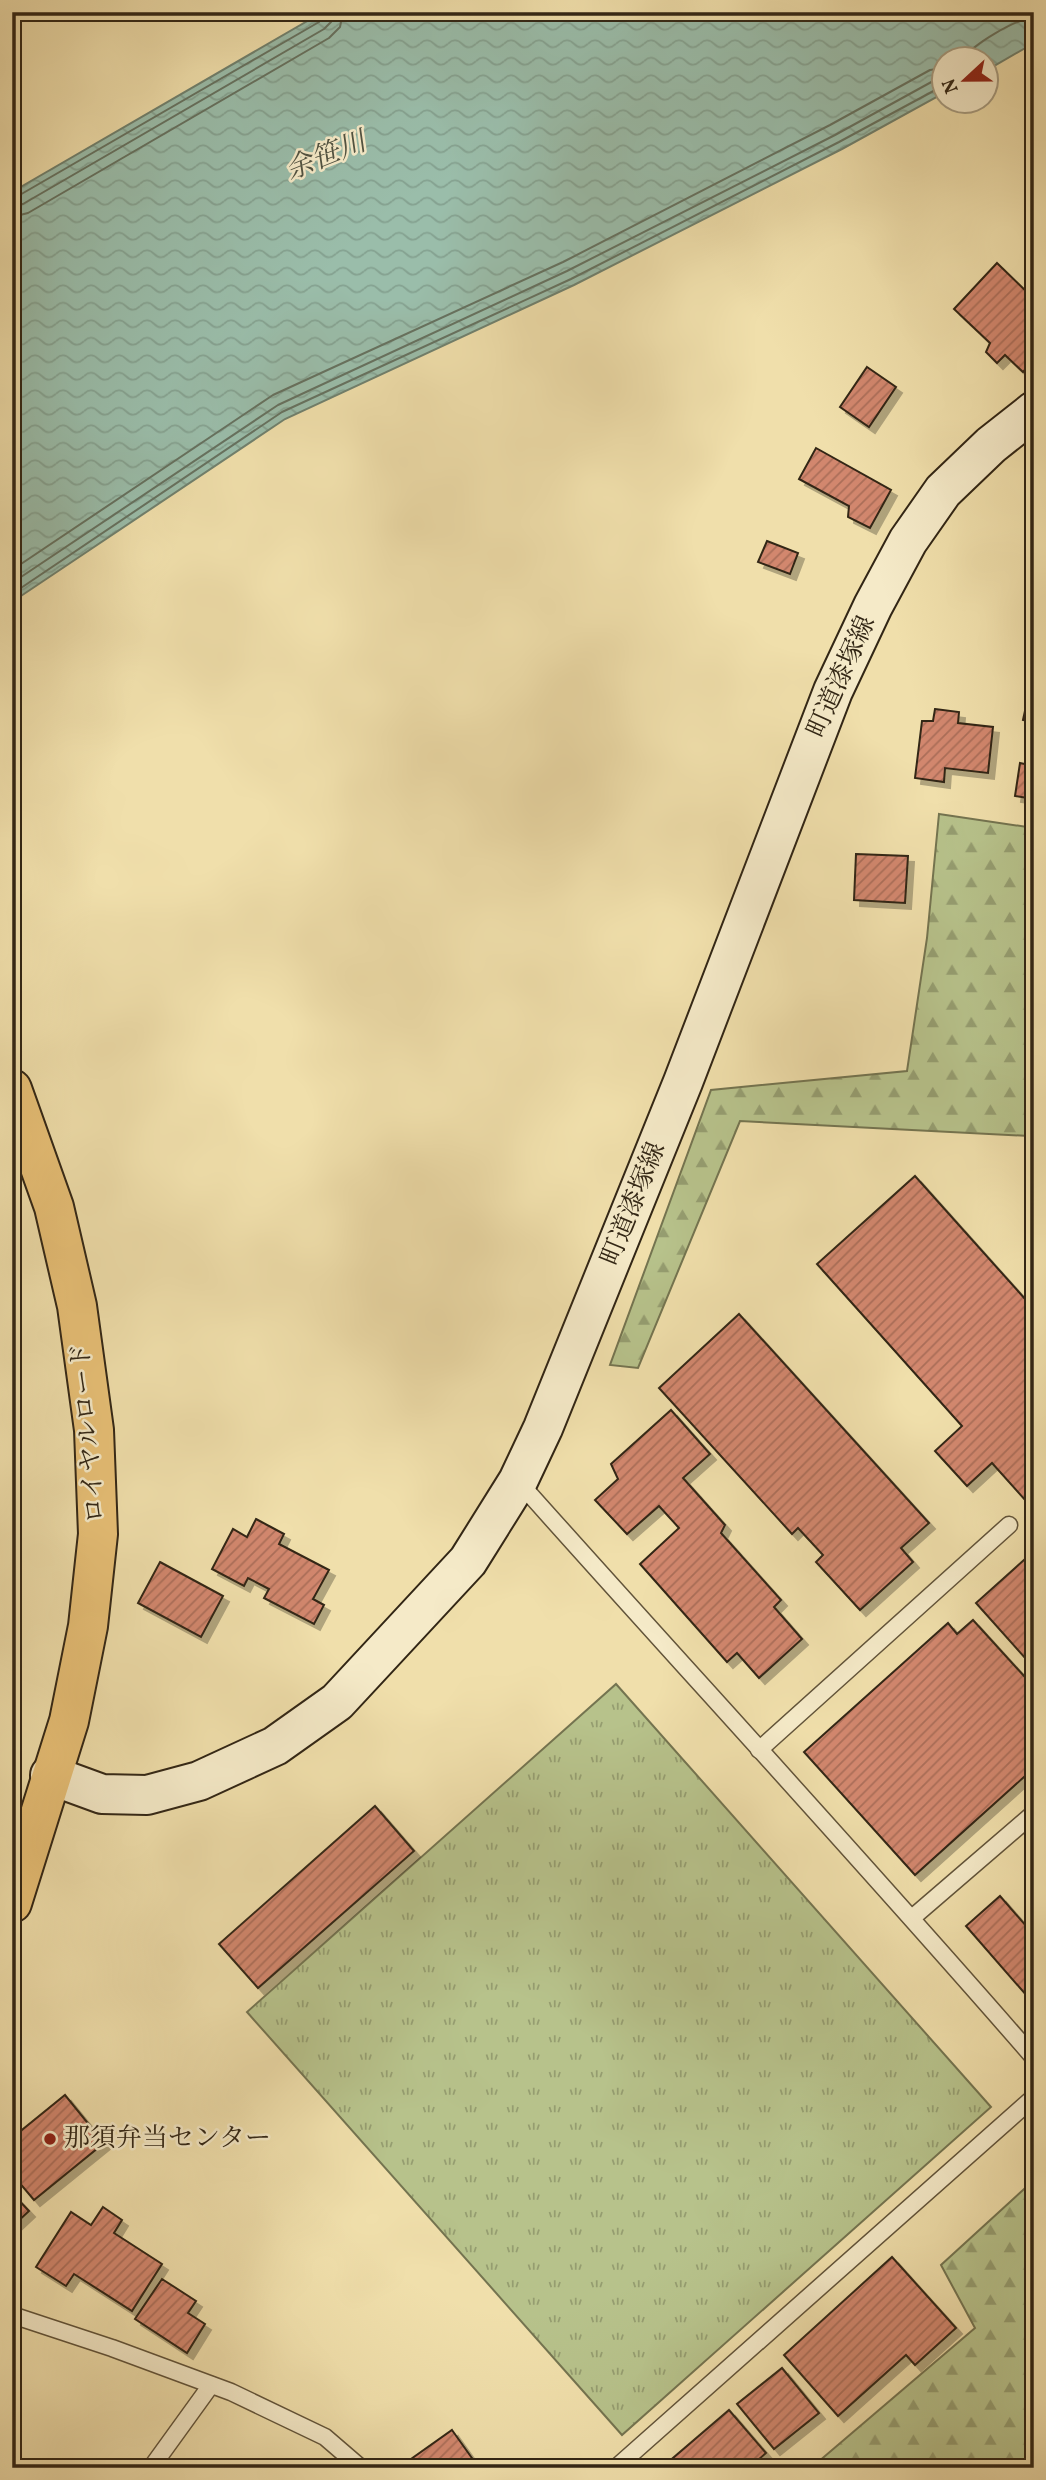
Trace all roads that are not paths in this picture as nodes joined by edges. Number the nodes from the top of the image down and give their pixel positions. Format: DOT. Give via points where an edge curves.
graph roads {
  1 [pos="1034,411"];
  2 [pos="12,1089"];
  3 [pos="518,1481"];
  4 [pos="1009,1525"];
  5 [pos="758,1751"];
  6 [pos="51,1775"];
  7 [pos="1034,1813"];
  8 [pos="12,1903"];
  9 [pos="912,1918"];
  10 [pos="1034,2058"];
  11 [pos="1034,2097"];
  12 [pos="12,2315"];
  13 [pos="211,2385"];
  14 [pos="619,2465"];
  15 [pos="151,2468"];
  16 [pos="361,2468"];
  1 -- 3 [label="street, 町道漆塚線" via="943,491 908,541 873,606 833,691 678,1095"];
  2 -- 6 [label="main road, ロイヤルロード" via="54,1207 77,1306 94,1430 98,1534 88,1626 69,1721"];
  3 -- 5 [label="lane"];
  3 -- 6 [label="street, 町道漆塚線" via="468,1560 386,1651 337,1702 275,1746 200,1781 147,1795 102,1794"];
  4 -- 5 [label="lane"];
  5 -- 9 [label="lane"];
  6 -- 8 [label="main road, ロイヤルロード"];
  7 -- 9 [label="lane"];
  9 -- 10 [label="lane"];
  11 -- 14 [label="lane"];
  12 -- 13 [label="lane"];
  13 -- 15 [label="lane"];
  13 -- 16 [label="lane" via="325,2437"];
}
